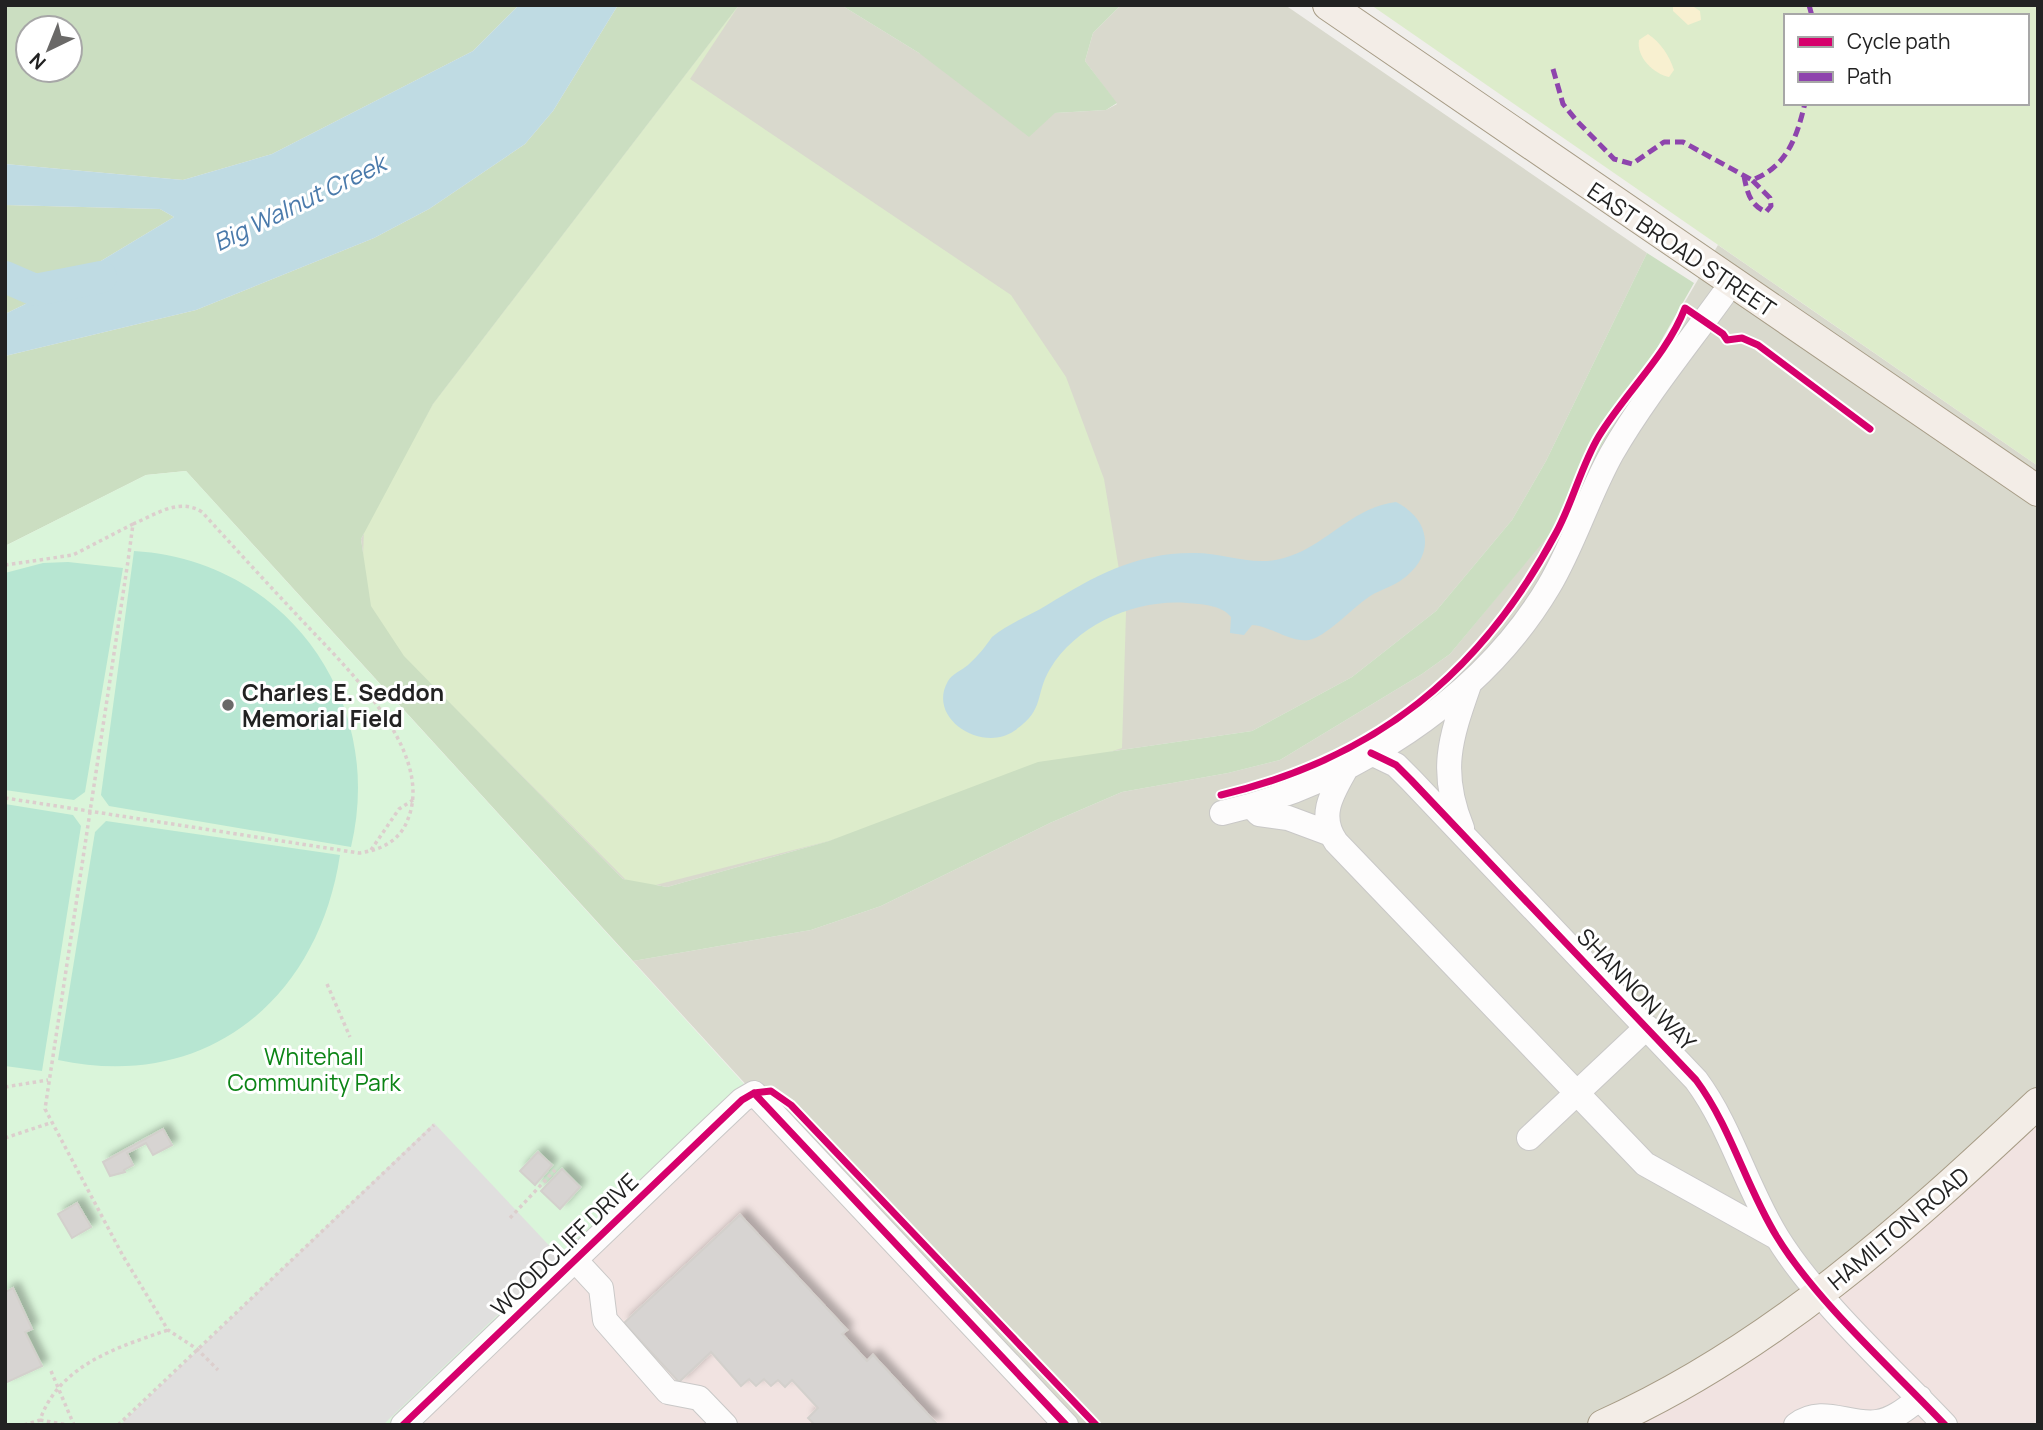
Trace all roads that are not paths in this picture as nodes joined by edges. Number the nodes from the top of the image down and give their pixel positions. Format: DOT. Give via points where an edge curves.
graph roads {
  1 [pos="1328,5"];
  2 [pos="1731,284"];
  3 [pos="2038,491"];
  4 [pos="1469,684"];
  5 [pos="1371,753"];
  6 [pos="1347,767"];
  7 [pos="1252,807"];
  8 [pos="1223,813"];
  9 [pos="1331,834"];
  10 [pos="1465,836"];
  11 [pos="1647,1027"];
  12 [pos="1577,1093"];
  13 [pos="2038,1103"];
  14 [pos="1529,1138"];
  15 [pos="1777,1237"];
  16 [pos="575,1260"];
  17 [pos="1821,1293"];
  18 [pos="1920,1398"];
  19 [pos="1863,1424"];
  20 [pos="403,1425"];
  21 [pos="724,1425"];
  22 [pos="1066,1425"];
  23 [pos="1603,1425"];
  24 [pos="1796,1425"];
  25 [pos="1945,1425"];
  1 -- 2 [label="main road, EAST BROAD STREET"];
  2 -- 3 [label="main road, EAST BROAD STREET"];
  2 -- 4 [label="street" via="1612,453 1574,539 1536,607"];
  4 -- 5 [label="street"];
  4 -- 10 [label="street, SHANNON WAY" via="1447,757 1454,804"];
  5 -- 6 [label="street"];
  5 -- 10 [label="street, SHANNON WAY" via="1403,772"];
  6 -- 7 [label="street"];
  6 -- 9 [label="street" via="1327,808"];
  7 -- 8 [label="street"];
  7 -- 9 [label="street" via="1259,814 1288,818"];
  9 -- 12 [label="street, SHANNON WAY"];
  10 -- 11 [label="street, SHANNON WAY"];
  11 -- 12 [label="street"];
  11 -- 15 [label="street, SHANNON WAY" via="1707,1095"];
  12 -- 14 [label="street"];
  12 -- 15 [label="street, SHANNON WAY" via="1645,1164"];
  13 -- 17 [label="main road, HAMILTON ROAD" via="1899,1232"];
  15 -- 17 [label="street, SHANNON WAY"];
  16 -- 20 [label="street, WOODCLIFF DRIVE"];
  16 -- 21 [label="street" via="601,1288 605,1320 668,1392 699,1398"];
  16 -- 22 [label="street, WOODCLIFF DRIVE" via="754,1093"];
  17 -- 18 [label="street, SHANNON WAY"];
  17 -- 23 [label="main road, HAMILTON ROAD" via="1726,1358"];
  18 -- 19 [label="street" via="1897,1415"];
  18 -- 25 [label="street, SHANNON WAY"];
  19 -- 24 [label="street" via="1821,1415"];
}
